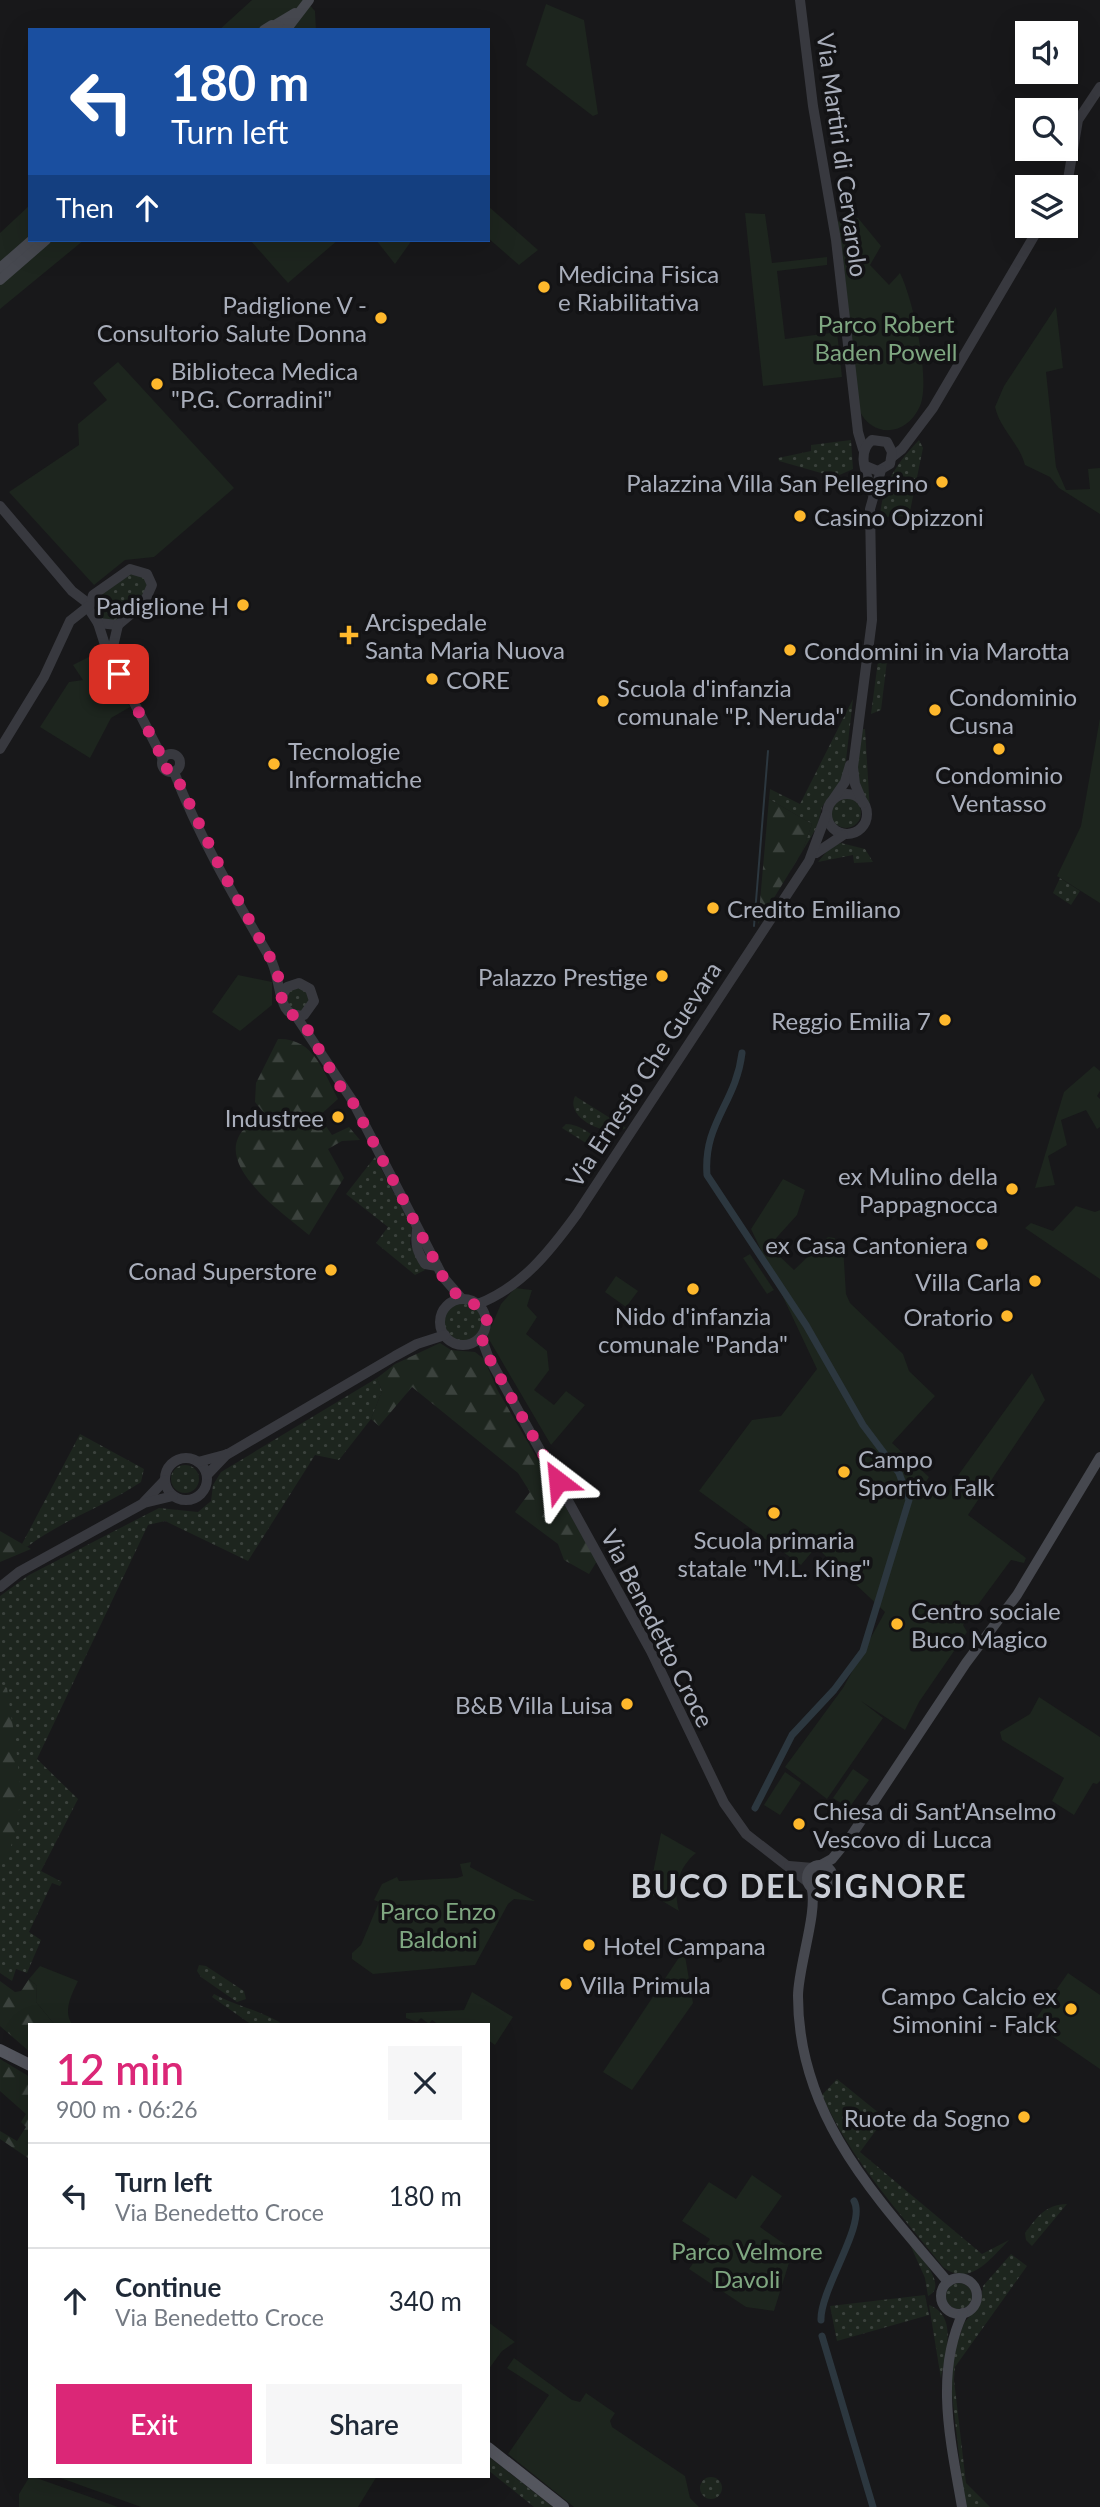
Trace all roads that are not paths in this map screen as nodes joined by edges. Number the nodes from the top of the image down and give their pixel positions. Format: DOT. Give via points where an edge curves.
graph roads {
  1 [pos="309,0"];
  2 [pos="800,0"];
  3 [pos="281,28"];
  4 [pos="1100,87"];
  5 [pos="1069,175"];
  6 [pos="1033,238"];
  7 [pos="30,242"];
  8 [pos="44,242"];
  9 [pos="0,268"];
  10 [pos="0,280"];
  11 [pos="857,419"];
  12 [pos="912,436"];
  13 [pos="883,441"];
  14 [pos="863,449"];
  15 [pos="892,457"];
  16 [pos="866,467"];
  17 [pos="881,470"];
  18 [pos="872,494"];
  19 [pos="0,506"];
  20 [pos="90,601"];
  21 [pos="74,616"];
  22 [pos="95,620"];
  23 [pos="118,625"];
  24 [pos="111,658"];
  25 [pos="0,749"];
  26 [pos="854,755"];
  27 [pos="833,799"];
  28 [pos="863,803"];
  29 [pos="826,815"];
  30 [pos="844,835"];
  31 [pos="809,861"];
  32 [pos="277,970"];
  33 [pos="295,983"];
  34 [pos="281,998"];
  35 [pos="308,1013"];
  36 [pos="296,1016"];
  37 [pos="317,1044"];
  38 [pos="443,1277"];
  39 [pos="462,1299"];
  40 [pos="449,1303"];
  41 [pos="481,1308"];
  42 [pos="440,1324"];
  43 [pos="445,1335"];
  44 [pos="481,1336"];
  45 [pos="472,1343"];
  46 [pos="417,1344"];
  47 [pos="488,1356"];
  48 [pos="228,1454"];
  49 [pos="1100,1457"];
  50 [pos="198,1462"];
  51 [pos="207,1475"];
  52 [pos="164,1480"];
  53 [pos="173,1496"];
  54 [pos="144,1503"];
  55 [pos="19,1572"];
  56 [pos="0,1577"];
  57 [pos="0,1587"];
  58 [pos="851,1836"];
  59 [pos="789,1866"];
  60 [pos="817,1867"];
  61 [pos="833,1880"];
  62 [pos="810,1884"];
  63 [pos="826,1889"];
  64 [pos="810,1921"];
  65 [pos="0,2041"];
  66 [pos="0,2050"];
  67 [pos="27,2063"];
  68 [pos="948,2282"];
  69 [pos="948,2310"];
  70 [pos="963,2313"];
  71 [pos="950,2347"];
  72 [pos="490,2450"];
  73 [pos="563,2507"];
  74 [pos="962,2507"];
  1 -- 3 [label="main road"];
  2 -- 11 [label="street, Via Martiri di Cervarolo"];
  4 -- 5 [label="street" via="1078,120"];
  6 -- 12 [label="street, Via Martiri di Cervarolo" via="939,399"];
  7 -- 9 [label="main road"];
  8 -- 10 [label="main road"];
  11 -- 13 [label="street" via="864,430"];
  11 -- 14 [label="street, Via Martiri di Cervarolo"];
  12 -- 13 [label="street"];
  12 -- 15 [label="street, Via Martiri di Cervarolo"];
  13 -- 14 [label="street" via="872,440"];
  13 -- 15 [label="street"];
  14 -- 16 [label="street, Via Martiri di Cervarolo"];
  15 -- 17 [label="street, Via Martiri di Cervarolo"];
  16 -- 17 [label="street"];
  16 -- 18 [label="street, Via Martiri di Cervarolo"];
  17 -- 18 [label="street, Via Martiri di Cervarolo"];
  18 -- 26 [label="street, Via Martiri di Cervarolo" via="872,620"];
  19 -- 20 [label="street" via="68,583"];
  20 -- 21 [label="street"];
  20 -- 22 [label="street"];
  20 -- 23 [label="street" via="130,569 148,574 152,584 148,597"];
  21 -- 22 [label="street"];
  21 -- 25 [label="street" via="33,697"];
  22 -- 23 [label="street"];
  22 -- 24 [label="street"];
  23 -- 24 [label="street"];
  24 -- 32 [label="street" via="163,759 170,754 178,757 180,765 174,772"];
  26 -- 27 [label="street, Via Martiri di Cervarolo" via="845,782"];
  26 -- 28 [label="street, Via Martiri di Cervarolo" via="855,784"];
  27 -- 28 [label="street" via="851,794"];
  27 -- 29 [label="street, Via Martiri di Cervarolo"];
  28 -- 30 [label="street, Via Martiri di Cervarolo" via="864,826"];
  29 -- 30 [label="street" via="831,827"];
  29 -- 31 [label="street, Via Ernesto Che Guevara"];
  30 -- 31 [label="street, Via Ernesto Che Guevara" via="823,846"];
  31 -- 41 [label="street, Via Ernesto Che Guevara" via="577,1214 525,1276"];
  32 -- 33 [label="street"];
  32 -- 34 [label="street"];
  33 -- 34 [label="street"];
  33 -- 35 [label="street" via="313,993"];
  34 -- 36 [label="street" via="285,1010"];
  35 -- 36 [label="street"];
  35 -- 37 [label="street"];
  36 -- 37 [label="street"];
  37 -- 38 [label="street" via="352,1100"];
  38 -- 39 [label="street"];
  38 -- 40 [label="street"];
  39 -- 40 [label="street"];
  39 -- 41 [label="street"];
  40 -- 42 [label="street"];
  41 -- 44 [label="street" via="486,1322"];
  42 -- 43 [label="street"];
  42 -- 46 [label="street"];
  43 -- 45 [label="street" via="456,1343"];
  43 -- 46 [label="street"];
  44 -- 45 [label="street"];
  44 -- 47 [label="street, Via Benedetto Croce"];
  45 -- 47 [label="street, Via Benedetto Croce"];
  46 -- 48 [label="street"];
  47 -- 59 [label="street, Via Benedetto Croce" via="651,1651 724,1803 746,1834"];
  48 -- 50 [label="street"];
  48 -- 51 [label="street"];
  49 -- 58 [label="main road" via="1017,1595"];
  50 -- 51 [label="street"];
  50 -- 52 [label="street" via="187,1458 175,1461"];
  51 -- 53 [label="street" via="197,1497"];
  52 -- 53 [label="street"];
  52 -- 54 [label="street"];
  53 -- 54 [label="street"];
  54 -- 55 [label="street"];
  55 -- 56 [label="street"];
  55 -- 57 [label="street"];
  58 -- 60 [label="main road" via="832,1859"];
  58 -- 61 [label="main road"];
  59 -- 60 [label="street"];
  59 -- 62 [label="street, Via Benedetto Croce"];
  60 -- 61 [label="main road" via="830,1870"];
  60 -- 62 [label="main road" via="808,1874"];
  61 -- 63 [label="main road"];
  62 -- 63 [label="main road"];
  62 -- 64 [label="main road" via="814,1894"];
  63 -- 64 [label="main road"];
  64 -- 68 [label="main road" via="800,1966 798,2006 804,2056 820,2108 841,2148"];
  65 -- 67 [label="main road"];
  66 -- 67 [label="main road"];
  68 -- 69 [label="main road" via="941,2294"];
  68 -- 70 [label="main road" via="963,2278 975,2288 975,2303"];
  69 -- 70 [label="main road"];
  69 -- 71 [label="main road"];
  70 -- 71 [label="main road"];
  71 -- 74 [label="main road" via="948,2405"];
  72 -- 73 [label="main road"];
}
